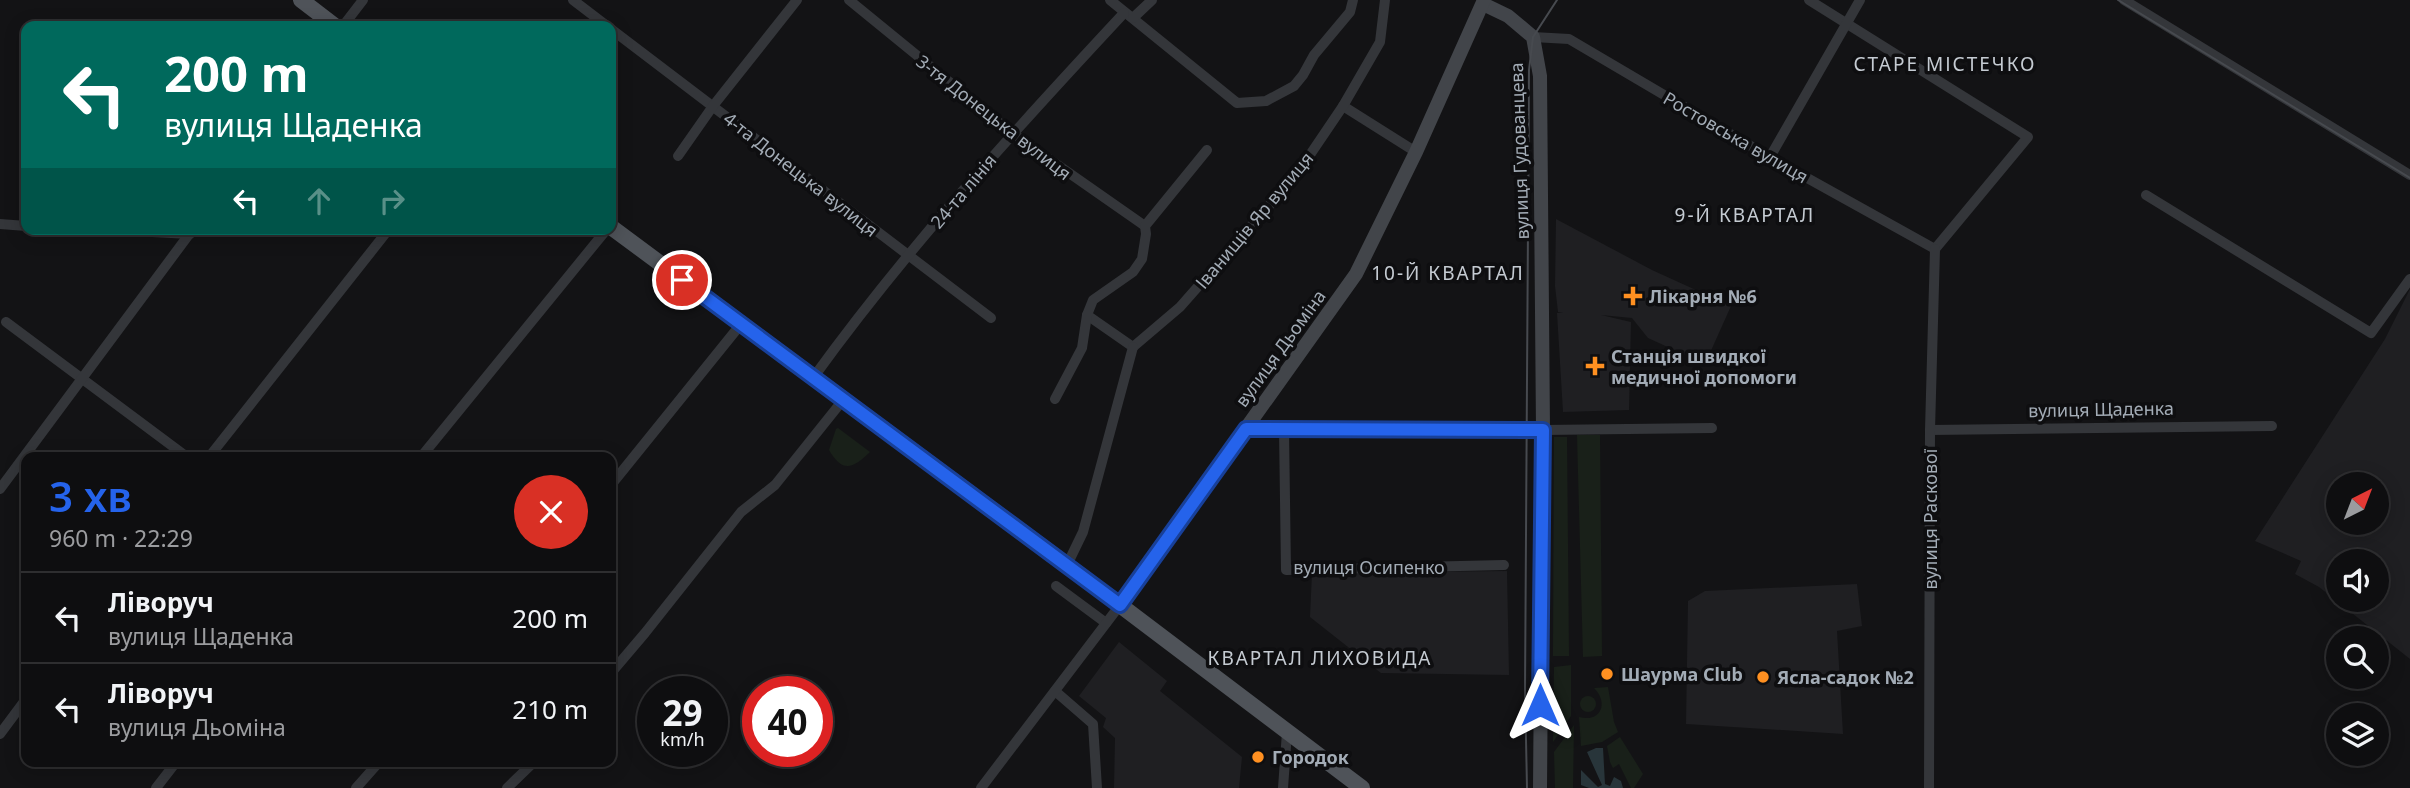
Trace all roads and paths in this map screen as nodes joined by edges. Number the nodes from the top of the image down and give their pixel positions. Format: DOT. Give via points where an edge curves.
graph roads {
  1 [pos="301,0"];
  2 [pos="363,0"];
  3 [pos="573,0"];
  4 [pos="797,0"];
  5 [pos="849,0"];
  6 [pos="1110,0"];
  7 [pos="1152,0"];
  8 [pos="1353,0"];
  9 [pos="1385,0"];
  10 [pos="1809,0"];
  11 [pos="1860,0"];
  12 [pos="2124,0"];
  13 [pos="1483,2"];
  14 [pos="1128,16"];
  15 [pos="328,21"];
  16 [pos="347,21"];
  17 [pos="601,21"];
  18 [pos="1847,21"];
  19 [pos="616,32"];
  20 [pos="1533,37"];
  21 [pos="713,106"];
  22 [pos="1343,106"];
  23 [pos="1012,133"];
  24 [pos="1206,149"];
  25 [pos="1416,152"];
  26 [pos="678,156"];
  27 [pos="1770,157"];
  28 [pos="2410,175"];
  29 [pos="2146,195"];
  30 [pos="0,224"];
  31 [pos="21,226"];
  32 [pos="1145,226"];
  33 [pos="616,233"];
  34 [pos="189,235"];
  35 [pos="384,235"];
  36 [pos="603,235"];
  37 [pos="1935,249"];
  38 [pos="908,257"];
  39 [pos="2410,279"];
  40 [pos="1087,315"];
  41 [pos="991,318"];
  42 [pos="6,322"];
  43 [pos="741,324"];
  44 [pos="1133,347"];
  45 [pos="813,378"];
  46 [pos="81,380"];
  47 [pos="1055,399"];
  48 [pos="843,400"];
  49 [pos="2272,426"];
  50 [pos="1246,429"];
  51 [pos="1712,429"];
  52 [pos="1930,429"];
  53 [pos="1284,430"];
  54 [pos="1543,430"];
  55 [pos="27,452"];
  56 [pos="180,452"];
  57 [pos="213,452"];
  58 [pos="425,452"];
  59 [pos="21,461"];
  60 [pos="616,479"];
  61 [pos="0,489"];
  62 [pos="1067,565"];
  63 [pos="1504,565"];
  64 [pos="1056,586"];
  65 [pos="1120,605"];
  66 [pos="1106,623"];
  67 [pos="616,667"];
  68 [pos="1055,691"];
  69 [pos="21,706"];
  70 [pos="1287,732"];
  71 [pos="0,734"];
  72 [pos="172,767"];
  73 [pos="375,767"];
  74 [pos="529,767"];
  75 [pos="156,788"];
  76 [pos="356,788"];
  77 [pos="507,788"];
  78 [pos="981,788"];
  79 [pos="1097,788"];
  80 [pos="1283,788"];
  81 [pos="1362,788"];
  82 [pos="1540,788"];
  83 [pos="1929,788"];
  1 -- 15 [label="main road"];
  2 -- 16 [label="street"];
  3 -- 17 [label="street, 4-та Донецька вулиця"];
  4 -- 21 [label="street"];
  5 -- 23 [label="street, 3-тя Донецька вулиця"];
  6 -- 14 [label="street"];
  7 -- 14 [label="street, 24-та лінія"];
  8 -- 14 [label="street" via="1350,12 1294,86 1266,101 1237,103"];
  9 -- 22 [label="street, Іванищів Яр вулиця" via="1380,42"];
  10 -- 18 [label="street"];
  11 -- 18 [label="street"];
  12 -- 28 [label="street"];
  13 -- 20 [label="street, вулиця Гудованцева"];
  13 -- 25 [label="street, вулиця Дьоміна"];
  14 -- 23 [label="street, 24-та лінія"];
  18 -- 27 [label="street"];
  18 -- 37 [label="street" via="2028,137"];
  19 -- 21 [label="street, 4-та Донецька вулиця"];
  20 -- 27 [label="street, Ростовська вулиця" via="1569,40"];
  20 -- 54 [label="street, вулиця Гудованцева" via="1540,76"];
  21 -- 26 [label="street"];
  21 -- 38 [label="street, 4-та Донецька вулиця"];
  22 -- 25 [label="street"];
  22 -- 44 [label="street, Іванищів Яр вулиця" via="1297,174 1180,307"];
  23 -- 32 [label="street, 3-тя Донецька вулиця"];
  23 -- 38 [label="street, 24-та лінія"];
  24 -- 32 [label="street"];
  25 -- 50 [label="street, вулиця Дьоміна" via="1356,274"];
  27 -- 37 [label="street, Ростовська вулиця"];
  29 -- 39 [label="street" via="2371,333"];
  30 -- 31 [label="street"];
  32 -- 40 [label="street" via="1142,259 1133,272 1093,300"];
  33 -- 43 [label="main road"];
  34 -- 46 [label="street"];
  35 -- 57 [label="street"];
  36 -- 58 [label="street"];
  37 -- 52 [label="street, вулиця Раскової"];
  38 -- 41 [label="street, 4-та Донецька вулиця"];
  38 -- 45 [label="street, 24-та лінія"];
  40 -- 44 [label="street"];
  40 -- 47 [label="street" via="1082,348"];
  42 -- 46 [label="street"];
  43 -- 45 [label="main road"];
  43 -- 60 [label="street"];
  44 -- 62 [label="street" via="1083,532"];
  45 -- 48 [label="main road"];
  46 -- 55 [label="street"];
  46 -- 56 [label="street"];
  48 -- 62 [label="main road"];
  48 -- 67 [label="street" via="775,485 741,512"];
  49 -- 52 [label="street, вулиця Щаденка"];
  50 -- 53 [label="street"];
  50 -- 65 [label="street, вулиця Дьоміна"];
  51 -- 54 [label="street"];
  52 -- 83 [label="street, вулиця Раскової"];
  53 -- 54 [label="street"];
  53 -- 63 [label="street, вулиця Осипенко" via="1286,570"];
  54 -- 82 [label="street, вулиця Гудованцева"];
  59 -- 61 [label="street"];
  62 -- 65 [label="main road"];
  64 -- 66 [label="street"];
  65 -- 66 [label="street, вулиця Дьоміна"];
  65 -- 70 [label="main road"];
  66 -- 68 [label="street, вулиця Дьоміна"];
  68 -- 78 [label="street, вулиця Дьоміна"];
  68 -- 79 [label="street" via="1093,724"];
  69 -- 71 [label="street"];
  70 -- 80 [label="street"];
  70 -- 81 [label="main road"];
  72 -- 75 [label="street"];
  73 -- 76 [label="street"];
  74 -- 77 [label="street"];
}
